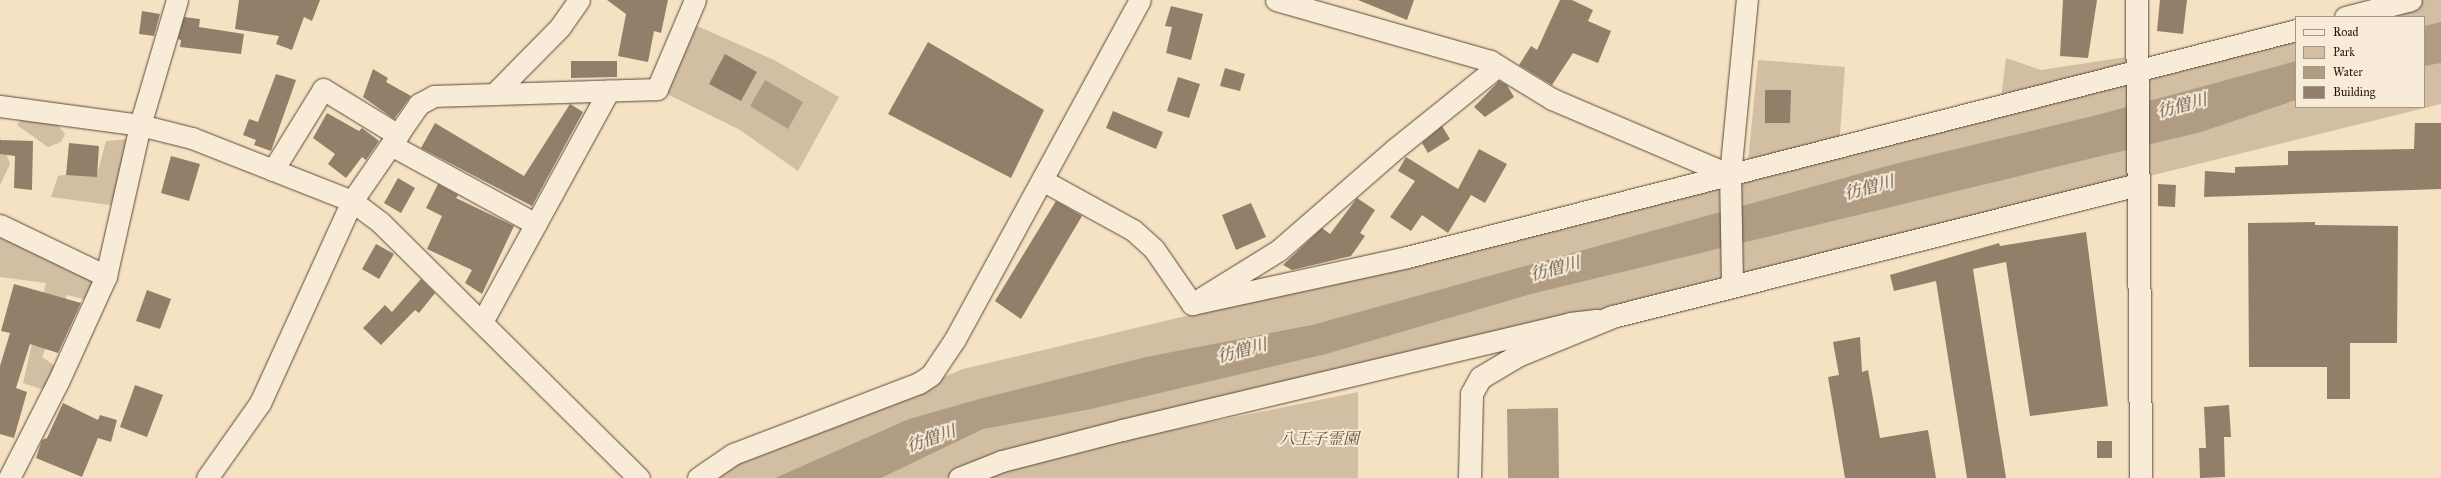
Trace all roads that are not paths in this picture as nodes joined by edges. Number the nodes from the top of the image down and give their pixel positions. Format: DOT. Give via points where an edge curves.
graph roads {
  1 [pos="177,0"];
  2 [pos="579,0"];
  3 [pos="695,0"];
  4 [pos="1140,0"];
  5 [pos="1276,0"];
  6 [pos="1747,0"];
  7 [pos="2137,0"];
  8 [pos="2411,0"];
  9 [pos="2349,16"];
  10 [pos="2295,30"];
  11 [pos="1498,66"];
  12 [pos="2138,71"];
  13 [pos="609,90"];
  14 [pos="494,94"];
  15 [pos="0,106"];
  16 [pos="140,125"];
  17 [pos="394,140"];
  18 [pos="273,170"];
  19 [pos="1730,179"];
  20 [pos="1042,180"];
  21 [pos="2138,180"];
  22 [pos="352,201"];
  23 [pos="536,224"];
  24 [pos="0,225"];
  25 [pos="106,276"];
  26 [pos="1732,285"];
  27 [pos="1192,304"];
  28 [pos="1613,317"];
  29 [pos="482,322"];
  30 [pos="9,478"];
  31 [pos="207,478"];
  32 [pos="639,478"];
  33 [pos="698,478"];
  34 [pos="959,478"];
  35 [pos="1470,478"];
  36 [pos="2141,478"];
  1 -- 16 [label="street"];
  2 -- 14 [label="street" via="560,27"];
  3 -- 13 [label="street" via="657,89"];
  4 -- 20 [label="street"];
  5 -- 11 [label="street" via="1490,61"];
  6 -- 19 [label="street"];
  7 -- 12 [label="street"];
  8 -- 9 [label="street"];
  10 -- 12 [label="street"];
  11 -- 19 [label="street" via="1552,99"];
  11 -- 27 [label="street" via="1396,148 1279,250"];
  12 -- 19 [label="street"];
  12 -- 21 [label="street"];
  13 -- 14 [label="street"];
  13 -- 23 [label="street"];
  14 -- 17 [label="street" via="434,96 419,104"];
  15 -- 16 [label="street"];
  16 -- 18 [label="street" via="192,138"];
  16 -- 25 [label="street"];
  17 -- 18 [label="street" via="323,89"];
  17 -- 22 [label="street"];
  17 -- 23 [label="street"];
  18 -- 22 [label="street"];
  19 -- 26 [label="street"];
  19 -- 27 [label="street" via="1407,257"];
  20 -- 27 [label="street" via="1133,230 1154,249"];
  20 -- 33 [label="street" via="955,339 931,375 919,384 733,454"];
  21 -- 26 [label="street"];
  21 -- 36 [label="street"];
  22 -- 29 [label="street" via="381,223"];
  22 -- 31 [label="street" via="260,403"];
  23 -- 29 [label="street"];
  24 -- 25 [label="street"];
  25 -- 30 [label="street" via="58,382"];
  26 -- 28 [label="street"];
  28 -- 34 [label="street" via="1570,323 1122,430 1002,461"];
  28 -- 35 [label="street" via="1518,356 1481,378 1472,394"];
  29 -- 32 [label="street"];
}
